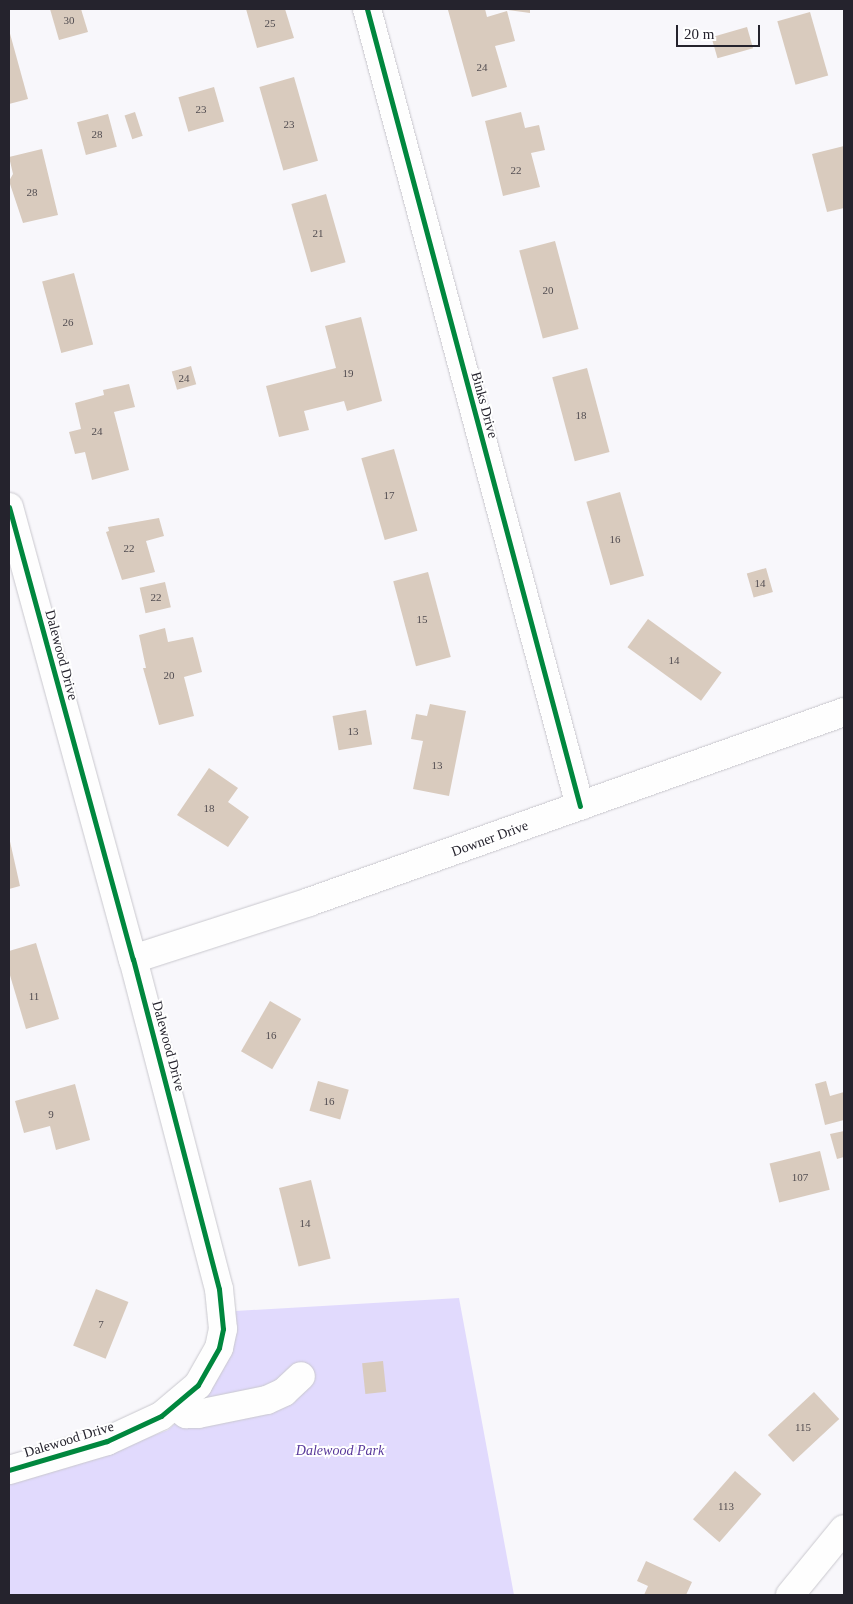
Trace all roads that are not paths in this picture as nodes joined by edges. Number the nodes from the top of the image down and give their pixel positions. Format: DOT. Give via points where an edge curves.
graph roads {
  1 [pos="367,9"];
  2 [pos="9,507"];
  3 [pos="844,712"];
  4 [pos="580,806"];
  5 [pos="133,959"];
  6 [pos="300,1376"];
  7 [pos="175,1406"];
  8 [pos="9,1470"];
  9 [pos="844,1529"];
  10 [pos="790,1595"];
  1 -- 4 [label="street, Binks Drive"];
  2 -- 5 [label="street, Dalewood Drive"];
  3 -- 4 [label="street, Downer Drive"];
  4 -- 5 [label="street, Downer Drive" via="310,902"];
  5 -- 7 [label="street, Dalewood Drive" via="223,1307 223,1329 209,1368 198,1385"];
  6 -- 7 [label="street" via="284,1392 267,1400 198,1414 186,1414"];
  7 -- 8 [label="street, Dalewood Drive" via="136,1429 107,1441"];
  9 -- 10 [label="street"];
}
